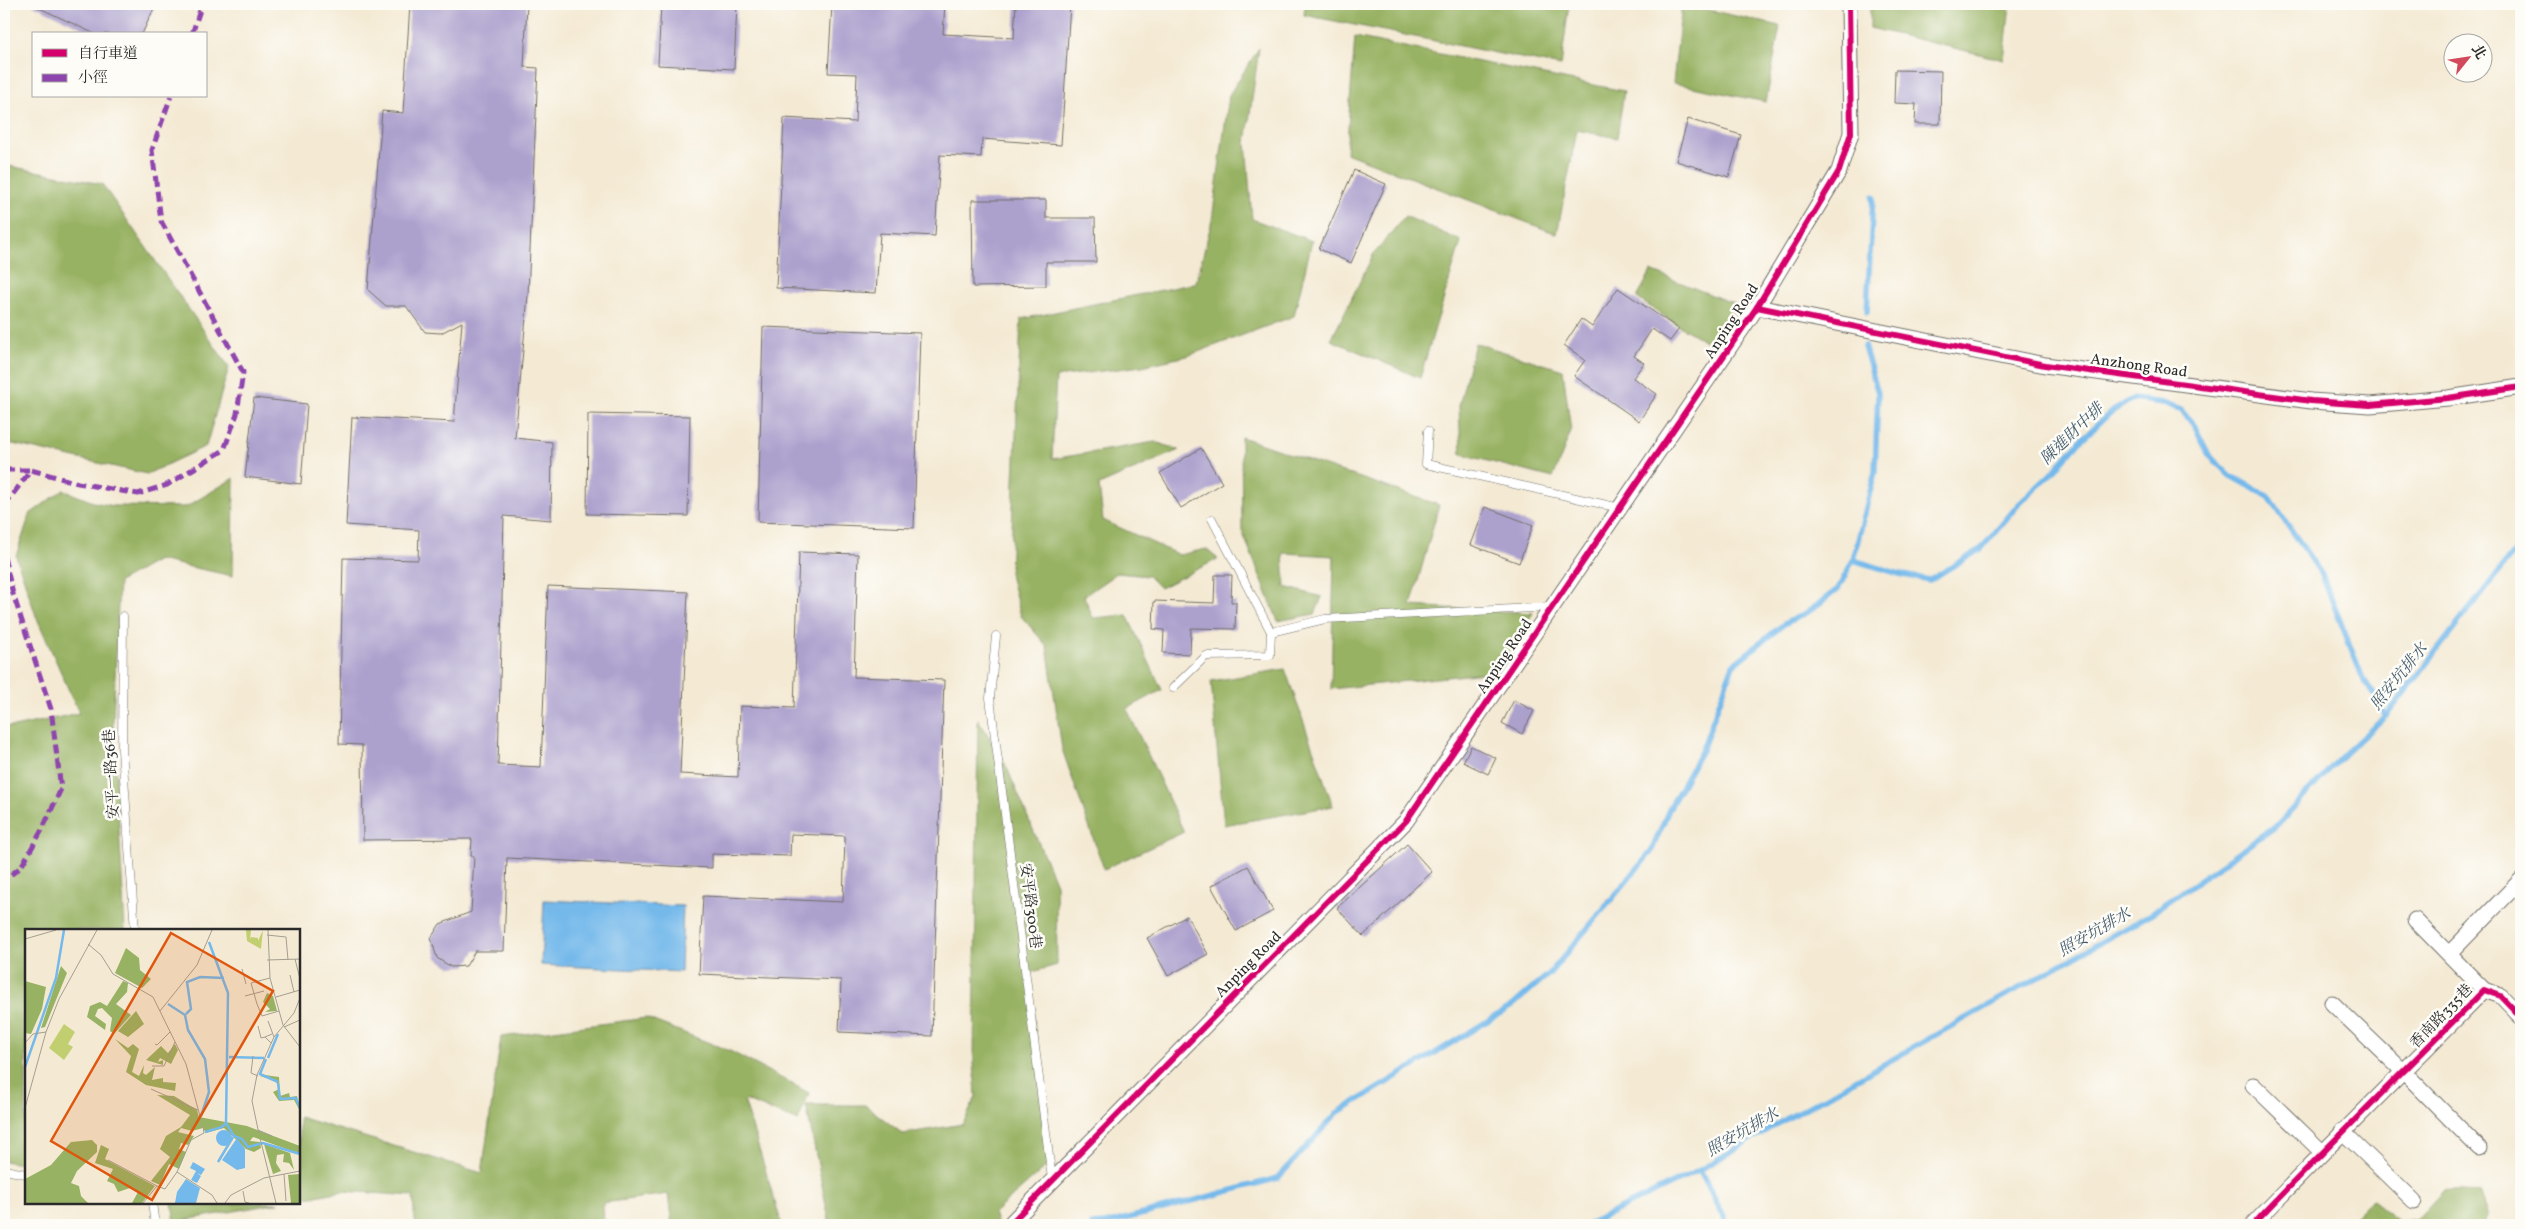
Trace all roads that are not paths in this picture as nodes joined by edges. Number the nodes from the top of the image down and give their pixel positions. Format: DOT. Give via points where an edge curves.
graph roads {
  1 [pos="1849,4"];
  2 [pos="1757,307"];
  3 [pos="2521,387"];
  4 [pos="1428,431"];
  5 [pos="1620,508"];
  6 [pos="1212,520"];
  7 [pos="1552,607"];
  8 [pos="123,616"];
  9 [pos="1271,632"];
  10 [pos="996,636"];
  11 [pos="1173,688"];
  12 [pos="2521,880"];
  13 [pos="2415,920"];
  14 [pos="135,929"];
  15 [pos="2450,953"];
  16 [pos="2484,990"];
  17 [pos="2332,1004"];
  18 [pos="2521,1017"];
  19 [pos="2404,1072"];
  20 [pos="2253,1085"];
  21 [pos="2342,1131"];
  22 [pos="2479,1148"];
  23 [pos="2322,1152"];
  24 [pos="4,1170"];
  25 [pos="25,1174"];
  26 [pos="1052,1179"];
  27 [pos="2414,1201"];
  28 [pos="152,1204"];
  29 [pos="155,1225"];
  30 [pos="1009,1225"];
  31 [pos="2253,1225"];
  1 -- 2 [label="street, Anping Road" via="1851,133 1839,172"];
  2 -- 3 [label="street, Anzhong Road" via="2045,364 2310,401 2370,405"];
  2 -- 5 [label="street, Anping Road"];
  4 -- 5 [label="lane" via="1426,464"];
  5 -- 7 [label="street, Anping Road"];
  6 -- 9 [label="lane"];
  7 -- 9 [label="lane" via="1326,619"];
  7 -- 26 [label="street, Anping Road" via="1406,821"];
  8 -- 14 [label="lane, 安平一路36巷" via="122,750"];
  9 -- 11 [label="lane" via="1270,655 1206,656"];
  10 -- 26 [label="lane, 安平路300巷" via="990,698"];
  12 -- 15 [label="street"];
  13 -- 15 [label="street"];
  15 -- 16 [label="street"];
  16 -- 18 [label="street, 香南路335巷" via="2501,996"];
  16 -- 19 [label="street, 香南路335巷"];
  17 -- 19 [label="street"];
  19 -- 21 [label="street, 香南路335巷"];
  19 -- 22 [label="street"];
  20 -- 23 [label="street"];
  21 -- 23 [label="street, 香南路335巷"];
  21 -- 27 [label="street"];
  23 -- 31 [label="street, 香南路335巷"];
  24 -- 25 [label="lane"];
  26 -- 30 [label="street, Anping Road"];
  28 -- 29 [label="lane"];
}
